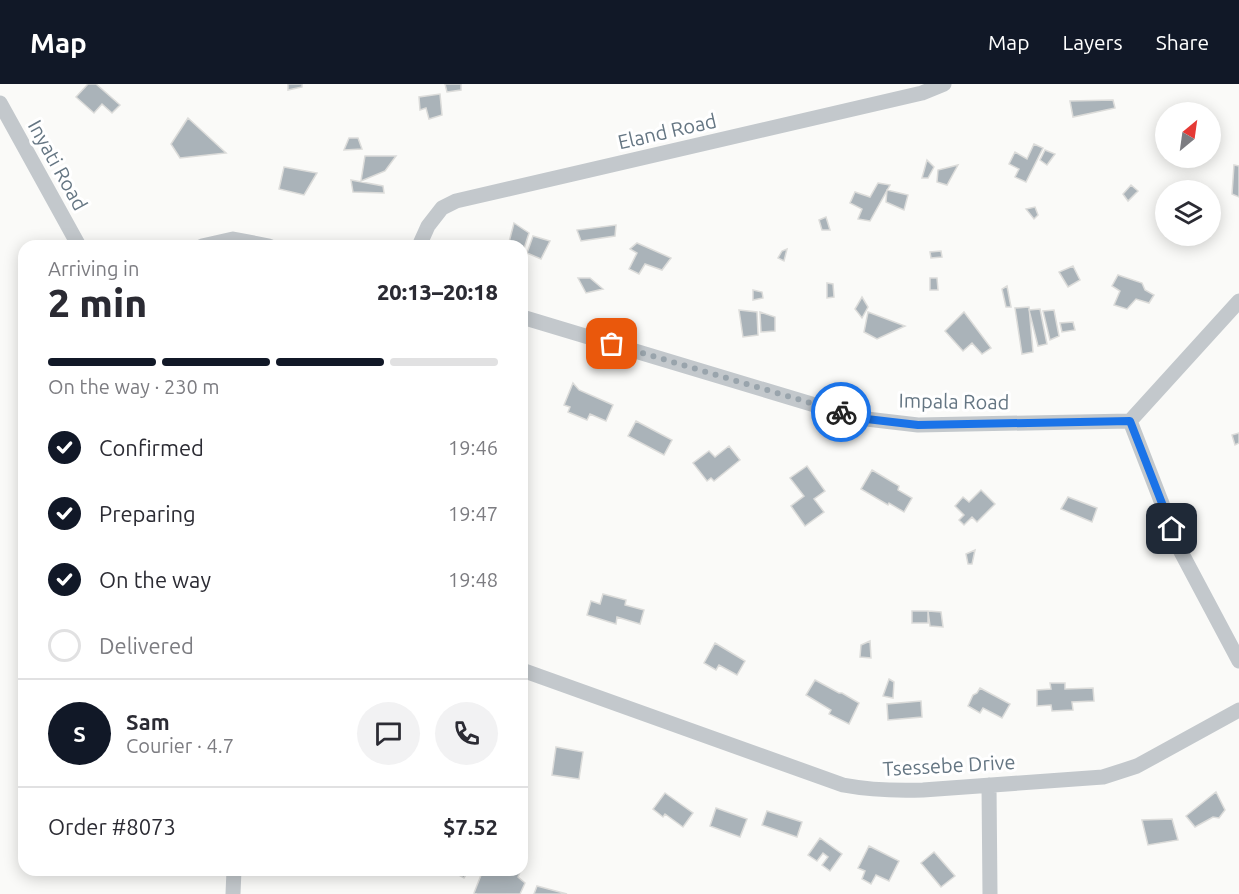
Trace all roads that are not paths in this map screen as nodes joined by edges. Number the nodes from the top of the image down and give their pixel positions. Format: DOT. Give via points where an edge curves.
graph roads {
  1 [pos="944,84"];
  2 [pos="0,103"];
  3 [pos="76,240"];
  4 [pos="422,240"];
  5 [pos="1239,301"];
  6 [pos="528,319"];
  7 [pos="1130,421"];
  8 [pos="1239,661"];
  9 [pos="528,672"];
  10 [pos="1239,710"];
  11 [pos="989,785"];
  12 [pos="234,876"];
  13 [pos="233,894"];
  14 [pos="990,894"];
  1 -- 4 [label="street, Eland Road" via="922,93 456,201 442,208"];
  2 -- 3 [label="street, Inyati Road"];
  5 -- 7 [label="street"];
  6 -- 7 [label="street, Impala Road" via="858,418 918,425"];
  7 -- 8 [label="street" via="1180,550"];
  9 -- 11 [label="street, Tsessebe Drive" via="843,785 900,791"];
  10 -- 11 [label="street, Tsessebe Drive" via="1137,766 1103,777"];
  11 -- 14 [label="street"];
  12 -- 13 [label="street"];
}
